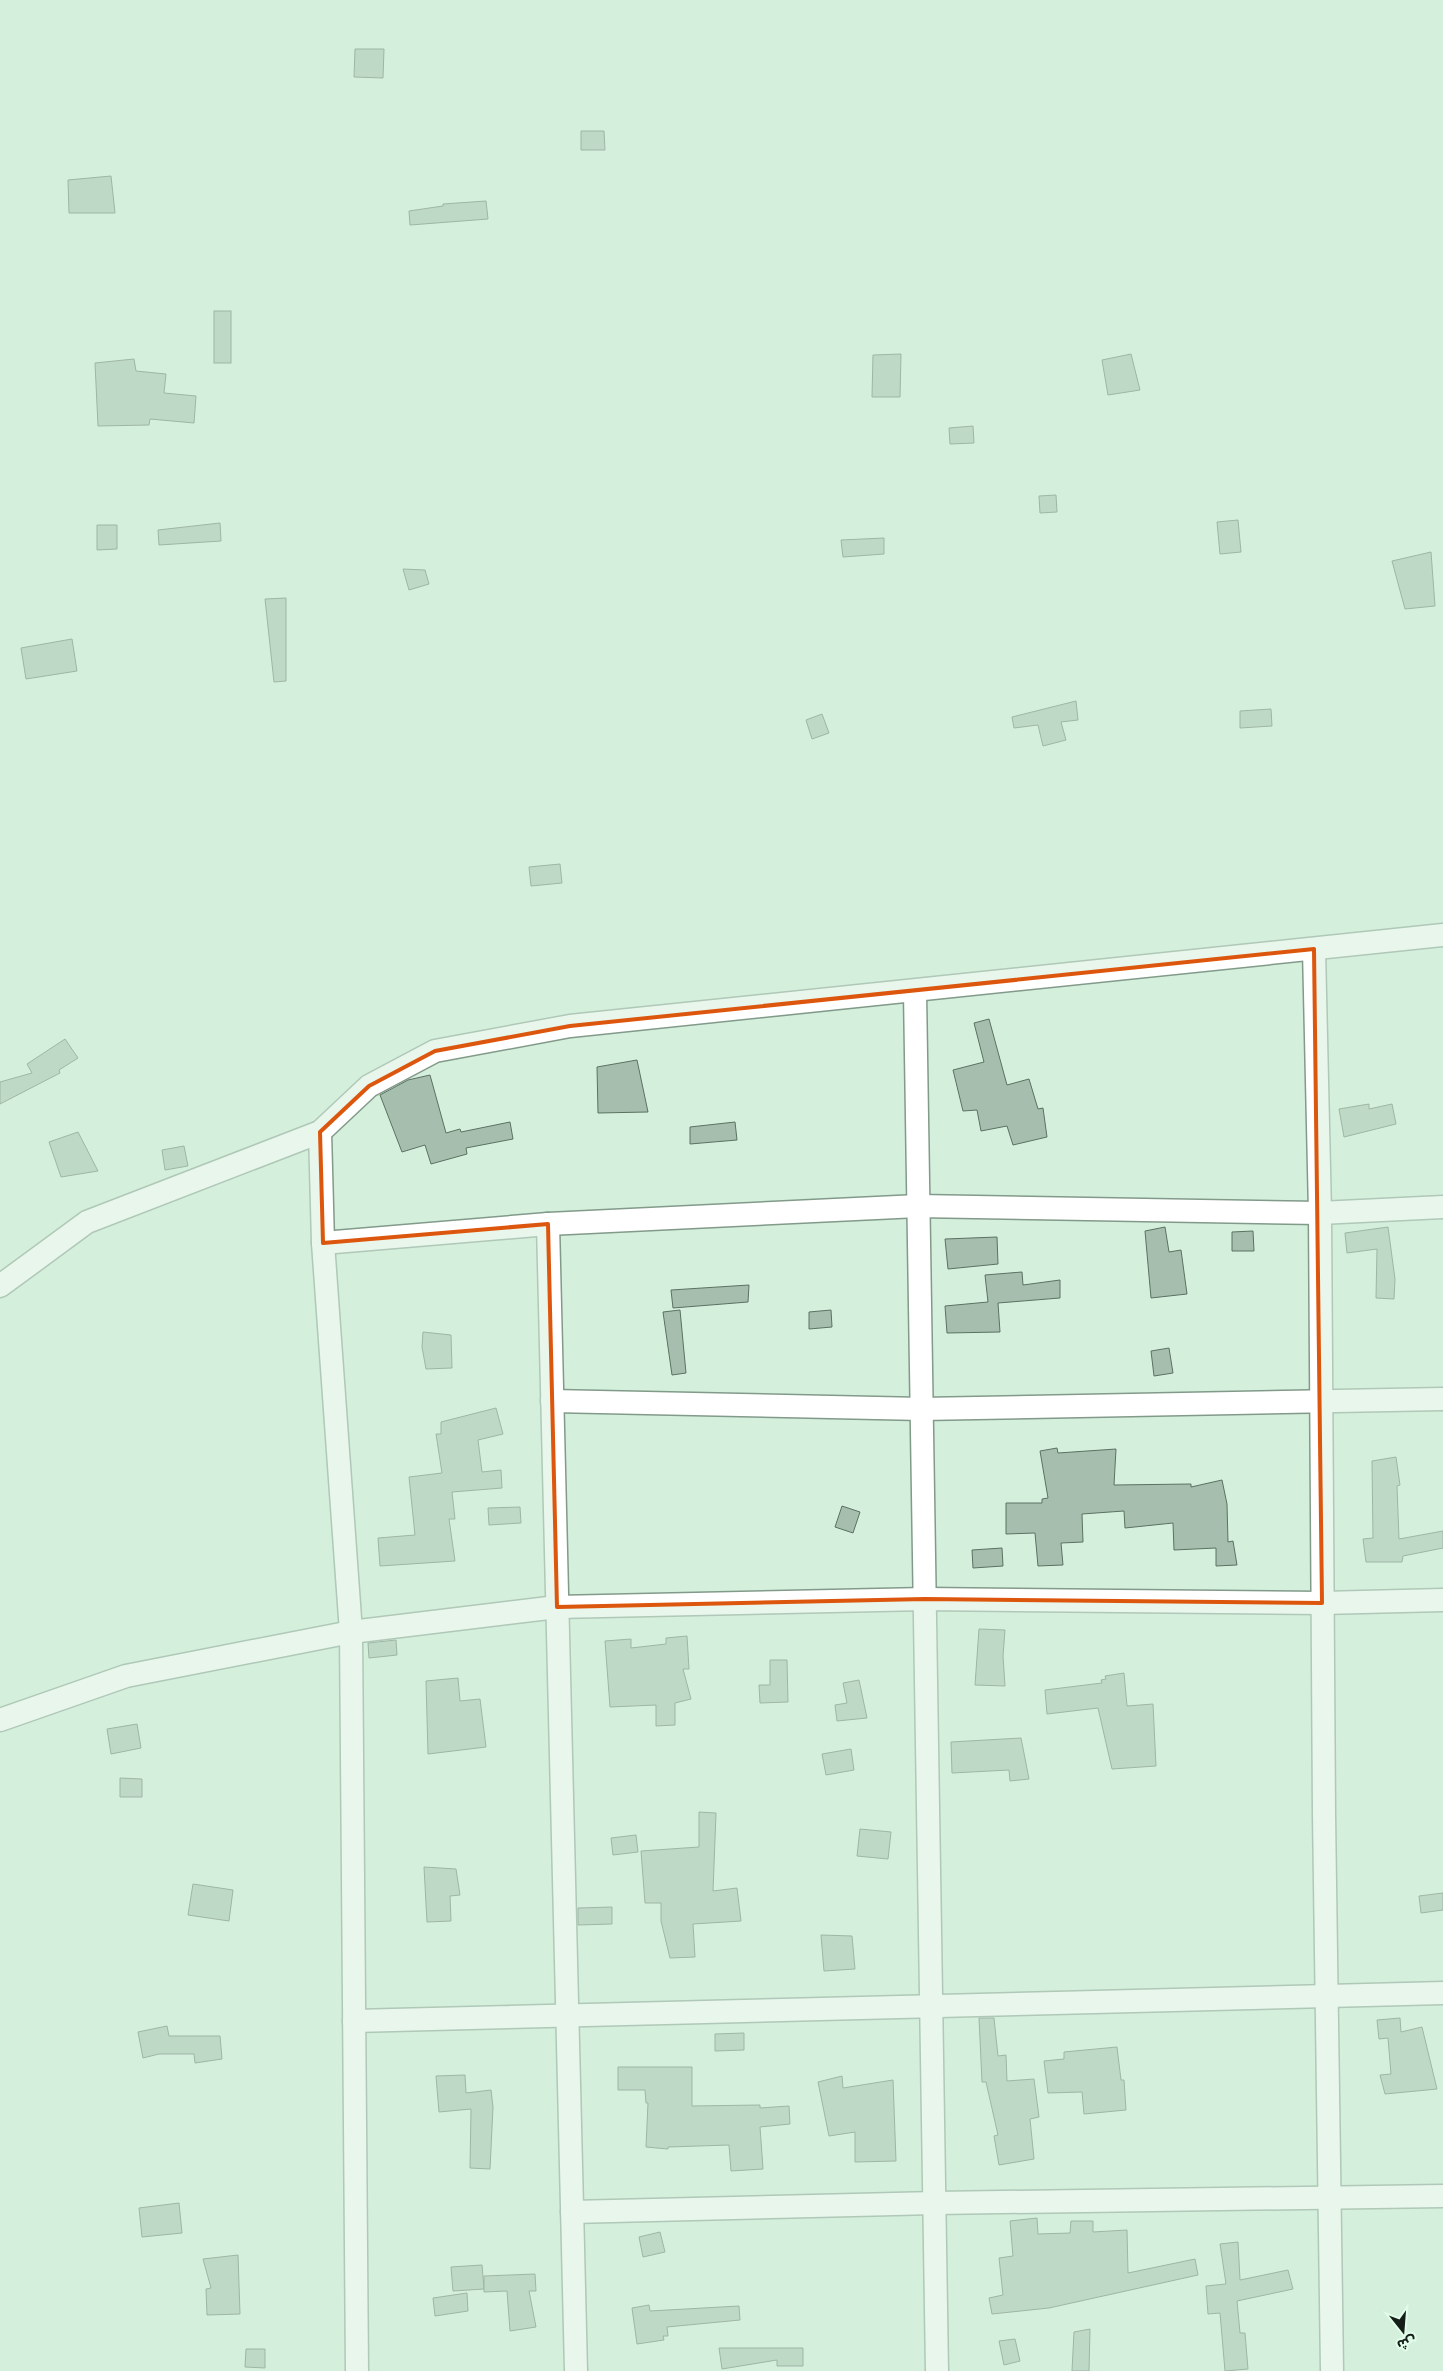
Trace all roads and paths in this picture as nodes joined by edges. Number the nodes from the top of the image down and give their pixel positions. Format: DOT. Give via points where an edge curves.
graph roads {
  1 [pos="1443,936"];
  2 [pos="1314,949"];
  3 [pos="915,992"];
  4 [pos="320,1132"];
  5 [pos="918,1206"];
  6 [pos="1443,1207"];
  7 [pos="1320,1213"];
  8 [pos="548,1224"];
  9 [pos="323,1244"];
  10 [pos="0,1286"];
  11 [pos="1443,1399"];
  12 [pos="552,1401"];
  13 [pos="1321,1401"];
  14 [pos="922,1409"];
  15 [pos="925,1599"];
  16 [pos="1443,1600"];
  17 [pos="1322,1603"];
  18 [pos="557,1607"];
  19 [pos="350,1632"];
  20 [pos="0,1720"];
  21 [pos="1443,1993"];
  22 [pos="1327,1996"];
  23 [pos="931,2006"];
  24 [pos="567,2016"];
  25 [pos="354,2021"];
  26 [pos="1443,2196"];
  27 [pos="1330,2198"];
  28 [pos="935,2203"];
  29 [pos="572,2212"];
  30 [pos="357,2371"];
  31 [pos="576,2371"];
  32 [pos="937,2371"];
  33 [pos="1332,2371"];
  1 -- 2 [label="street"];
  2 -- 3 [label="street"];
  2 -- 7 [label="street"];
  3 -- 4 [label="street" via="570,1026 435,1050 369,1086"];
  3 -- 5 [label="street"];
  4 -- 9 [label="street"];
  4 -- 10 [label="street" via="87,1222"];
  5 -- 7 [label="street"];
  5 -- 8 [label="street"];
  5 -- 14 [label="street"];
  6 -- 7 [label="street"];
  7 -- 13 [label="street"];
  8 -- 9 [label="street"];
  8 -- 12 [label="street"];
  9 -- 19 [label="street"];
  11 -- 13 [label="street"];
  12 -- 14 [label="street"];
  12 -- 18 [label="street"];
  13 -- 14 [label="street"];
  13 -- 17 [label="street"];
  14 -- 15 [label="street"];
  15 -- 17 [label="street"];
  15 -- 18 [label="street"];
  15 -- 23 [label="street"];
  16 -- 17 [label="street"];
  17 -- 22 [label="street"];
  18 -- 19 [label="street"];
  18 -- 24 [label="street"];
  19 -- 20 [label="street" via="126,1676"];
  19 -- 25 [label="street"];
  21 -- 22 [label="street"];
  22 -- 23 [label="street"];
  22 -- 27 [label="street"];
  23 -- 24 [label="street"];
  23 -- 28 [label="street"];
  24 -- 25 [label="street"];
  24 -- 29 [label="street"];
  25 -- 30 [label="street"];
  26 -- 27 [label="street"];
  27 -- 28 [label="street"];
  27 -- 33 [label="street"];
  28 -- 29 [label="street"];
  28 -- 32 [label="street"];
  29 -- 31 [label="street"];
}
